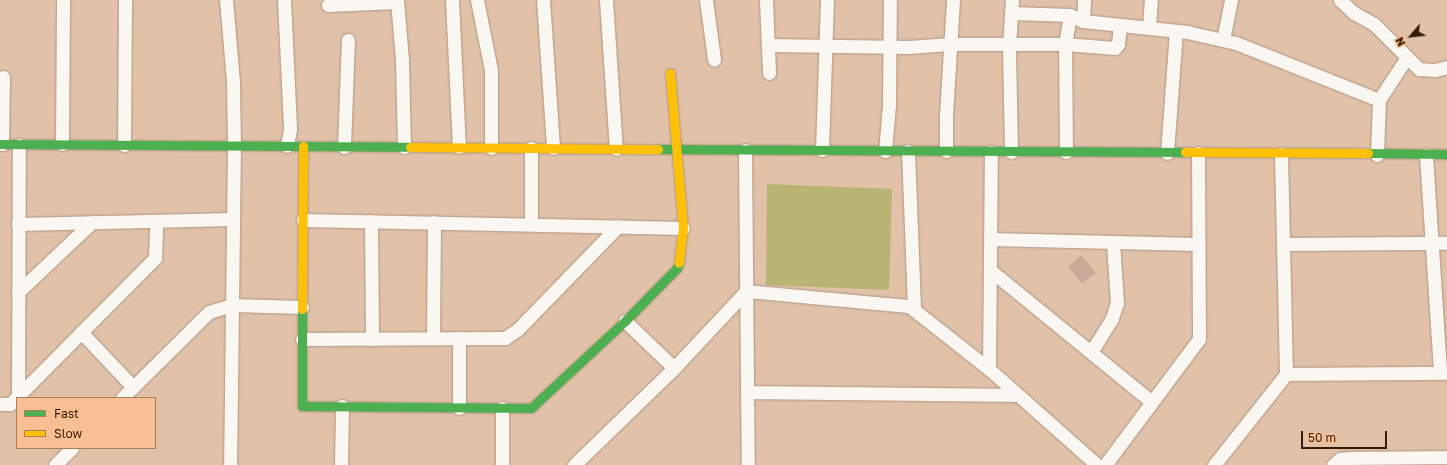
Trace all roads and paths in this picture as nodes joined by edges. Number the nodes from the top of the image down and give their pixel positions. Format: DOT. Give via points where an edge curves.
graph roads {
  1 [pos="63,0"];
  2 [pos="126,0"];
  3 [pos="226,0"];
  4 [pos="284,0"];
  5 [pos="452,0"];
  6 [pos="477,0"];
  7 [pos="543,0"];
  8 [pos="606,0"];
  9 [pos="706,0"];
  10 [pos="766,0"];
  11 [pos="827,0"];
  12 [pos="890,0"];
  13 [pos="953,0"];
  14 [pos="1084,0"];
  15 [pos="1151,0"];
  16 [pos="1231,0"];
  17 [pos="1340,0"];
  18 [pos="397,1"];
  19 [pos="328,5"];
  20 [pos="1011,6"];
  21 [pos="1070,15"];
  22 [pos="1083,20"];
  23 [pos="1120,25"];
  24 [pos="1149,27"];
  25 [pos="1176,31"];
  26 [pos="348,40"];
  27 [pos="1223,40"];
  28 [pos="950,44"];
  29 [pos="1065,44"];
  30 [pos="768,45"];
  31 [pos="825,45"];
  32 [pos="889,46"];
  33 [pos="1008,46"];
  34 [pos="1406,56"];
  35 [pos="714,60"];
  36 [pos="1447,67"];
  37 [pos="769,72"];
  38 [pos="670,73"];
  39 [pos="3,77"];
  40 [pos="1379,100"];
  41 [pos="1,144"];
  42 [pos="62,144"];
  43 [pos="19,145"];
  44 [pos="124,145"];
  45 [pos="234,146"];
  46 [pos="287,146"];
  47 [pos="303,146"];
  48 [pos="344,147"];
  49 [pos="404,147"];
  50 [pos="459,147"];
  51 [pos="491,148"];
  52 [pos="531,148"];
  53 [pos="553,148"];
  54 [pos="616,149"];
  55 [pos="675,149"];
  56 [pos="745,150"];
  57 [pos="822,150"];
  58 [pos="885,151"];
  59 [pos="908,151"];
  60 [pos="946,151"];
  61 [pos="991,152"];
  62 [pos="1011,152"];
  63 [pos="1066,152"];
  64 [pos="1168,153"];
  65 [pos="1198,153"];
  66 [pos="1282,154"];
  67 [pos="1447,154"];
  68 [pos="1377,155"];
  69 [pos="1426,155"];
  70 [pos="233,219"];
  71 [pos="303,220"];
  72 [pos="156,221"];
  73 [pos="371,221"];
  74 [pos="92,222"];
  75 [pos="434,222"];
  76 [pos="18,224"];
  77 [pos="531,224"];
  78 [pos="618,226"];
  79 [pos="683,228"];
  80 [pos="990,239"];
  81 [pos="1113,242"];
  82 [pos="1432,243"];
  83 [pos="1447,243"];
  84 [pos="1197,244"];
  85 [pos="1285,244"];
  86 [pos="990,270"];
  87 [pos="746,291"];
  88 [pos="18,292"];
  89 [pos="232,305"];
  90 [pos="302,307"];
  91 [pos="914,310"];
  92 [pos="625,321"];
  93 [pos="81,332"];
  94 [pos="433,338"];
  95 [pos="459,338"];
  96 [pos="302,339"];
  97 [pos="372,339"];
  98 [pos="1091,352"];
  99 [pos="674,368"];
  100 [pos="989,369"];
  101 [pos="1443,373"];
  102 [pos="1286,374"];
  103 [pos="133,387"];
  104 [pos="747,392"];
  105 [pos="1017,395"];
  106 [pos="18,396"];
  107 [pos="123,397"];
  108 [pos="16,398"];
  109 [pos="1152,402"];
  110 [pos="0,404"];
  111 [pos="342,406"];
  112 [pos="459,408"];
  113 [pos="502,408"];
  114 [pos="71,449"];
  115 [pos="1442,460"];
  116 [pos="55,465"];
  117 [pos="230,465"];
  118 [pos="341,465"];
  119 [pos="502,465"];
  120 [pos="574,465"];
  121 [pos="748,465"];
  122 [pos="1097,465"];
  123 [pos="1105,465"];
  124 [pos="1214,465"];
  125 [pos="1333,465"];
  1 -- 42 [label="street"];
  2 -- 44 [label="street"];
  3 -- 45 [label="street" via="233,82"];
  4 -- 46 [label="street" via="290,129"];
  5 -- 50 [label="street"];
  6 -- 51 [label="street" via="491,70"];
  7 -- 53 [label="street"];
  8 -- 54 [label="street"];
  9 -- 35 [label="street"];
  10 -- 30 [label="street"];
  11 -- 31 [label="street"];
  12 -- 32 [label="street"];
  13 -- 28 [label="street"];
  14 -- 22 [label="street"];
  15 -- 24 [label="street"];
  16 -- 27 [label="street"];
  17 -- 34 [label="street" via="1354,13 1374,24"];
  18 -- 19 [label="street"];
  18 -- 49 [label="street" via="402,60"];
  20 -- 21 [label="street"];
  20 -- 33 [label="street"];
  21 -- 22 [label="street"];
  21 -- 29 [label="street"];
  22 -- 23 [label="street"];
  23 -- 24 [label="street"];
  23 -- 29 [label="street" via="1118,44 1115,48"];
  24 -- 25 [label="street"];
  25 -- 27 [label="street"];
  25 -- 64 [label="street"];
  26 -- 48 [label="street"];
  27 -- 40 [label="street"];
  28 -- 32 [label="street"];
  28 -- 33 [label="street"];
  28 -- 60 [label="street"];
  29 -- 33 [label="street"];
  29 -- 63 [label="street"];
  30 -- 31 [label="street"];
  30 -- 37 [label="street"];
  31 -- 32 [label="street"];
  31 -- 57 [label="street"];
  32 -- 58 [label="street"];
  33 -- 62 [label="street"];
  34 -- 36 [label="street" via="1419,69 1435,70"];
  34 -- 40 [label="street"];
  38 -- 55 [label="street"];
  39 -- 41 [label="street"];
  40 -- 68 [label="street"];
  41 -- 43 [label="street"];
  42 -- 43 [label="street"];
  42 -- 44 [label="street"];
  43 -- 76 [label="street"];
  44 -- 45 [label="street"];
  45 -- 46 [label="street"];
  45 -- 70 [label="street"];
  46 -- 47 [label="street"];
  47 -- 48 [label="street"];
  47 -- 71 [label="street"];
  48 -- 49 [label="street"];
  49 -- 50 [label="street"];
  50 -- 51 [label="street"];
  51 -- 52 [label="street"];
  52 -- 53 [label="street"];
  52 -- 77 [label="street"];
  53 -- 54 [label="street"];
  54 -- 55 [label="street"];
  55 -- 56 [label="street"];
  55 -- 79 [label="street"];
  56 -- 57 [label="street"];
  56 -- 87 [label="street"];
  57 -- 58 [label="street"];
  58 -- 59 [label="street"];
  59 -- 60 [label="street"];
  59 -- 91 [label="street"];
  60 -- 61 [label="street"];
  61 -- 62 [label="street"];
  61 -- 80 [label="street"];
  62 -- 63 [label="street"];
  63 -- 64 [label="street"];
  64 -- 65 [label="street"];
  65 -- 66 [label="street"];
  65 -- 84 [label="street"];
  66 -- 68 [label="street"];
  66 -- 85 [label="street"];
  67 -- 69 [label="street"];
  68 -- 69 [label="street"];
  69 -- 82 [label="street"];
  70 -- 72 [label="street"];
  70 -- 89 [label="street"];
  71 -- 73 [label="street"];
  71 -- 90 [label="street"];
  72 -- 74 [label="street"];
  72 -- 93 [label="street" via="155,258"];
  73 -- 75 [label="street"];
  73 -- 97 [label="street"];
  74 -- 76 [label="street"];
  74 -- 88 [label="street"];
  75 -- 77 [label="street"];
  75 -- 94 [label="street"];
  76 -- 88 [label="street"];
  77 -- 78 [label="street"];
  78 -- 79 [label="street"];
  78 -- 95 [label="street" via="517,330 505,338"];
  79 -- 92 [label="street" via="681,255 676,268"];
  80 -- 81 [label="street"];
  80 -- 86 [label="street"];
  81 -- 84 [label="street"];
  81 -- 98 [label="street" via="1117,304 1112,318"];
  82 -- 83 [label="street"];
  82 -- 85 [label="street"];
  82 -- 101 [label="street"];
  84 -- 109 [label="street" via="1201,331 1199,339"];
  85 -- 102 [label="street"];
  86 -- 98 [label="street"];
  86 -- 100 [label="street"];
  87 -- 91 [label="street" via="901,304"];
  87 -- 99 [label="street"];
  87 -- 104 [label="street"];
  88 -- 106 [label="street"];
  89 -- 90 [label="street"];
  89 -- 103 [label="street" via="209,312"];
  89 -- 117 [label="street"];
  90 -- 96 [label="street"];
  91 -- 100 [label="street"];
  92 -- 99 [label="street"];
  92 -- 113 [label="street" via="531,408"];
  93 -- 103 [label="street"];
  93 -- 106 [label="street"];
  94 -- 95 [label="street"];
  94 -- 97 [label="street"];
  95 -- 112 [label="street"];
  96 -- 97 [label="street"];
  96 -- 111 [label="street" via="302,406"];
  98 -- 109 [label="street"];
  99 -- 120 [label="street"];
  100 -- 105 [label="street"];
  101 -- 102 [label="street"];
  102 -- 124 [label="street"];
  103 -- 107 [label="street"];
  104 -- 105 [label="street"];
  104 -- 121 [label="street"];
  105 -- 122 [label="street"];
  108 -- 110 [label="street" via="10,404"];
  109 -- 123 [label="street"];
  111 -- 112 [label="street"];
  111 -- 118 [label="street"];
  112 -- 113 [label="street"];
  113 -- 119 [label="street"];
  114 -- 116 [label="street"];
  115 -- 125 [label="street" via="1350,458 1340,459"];
}
